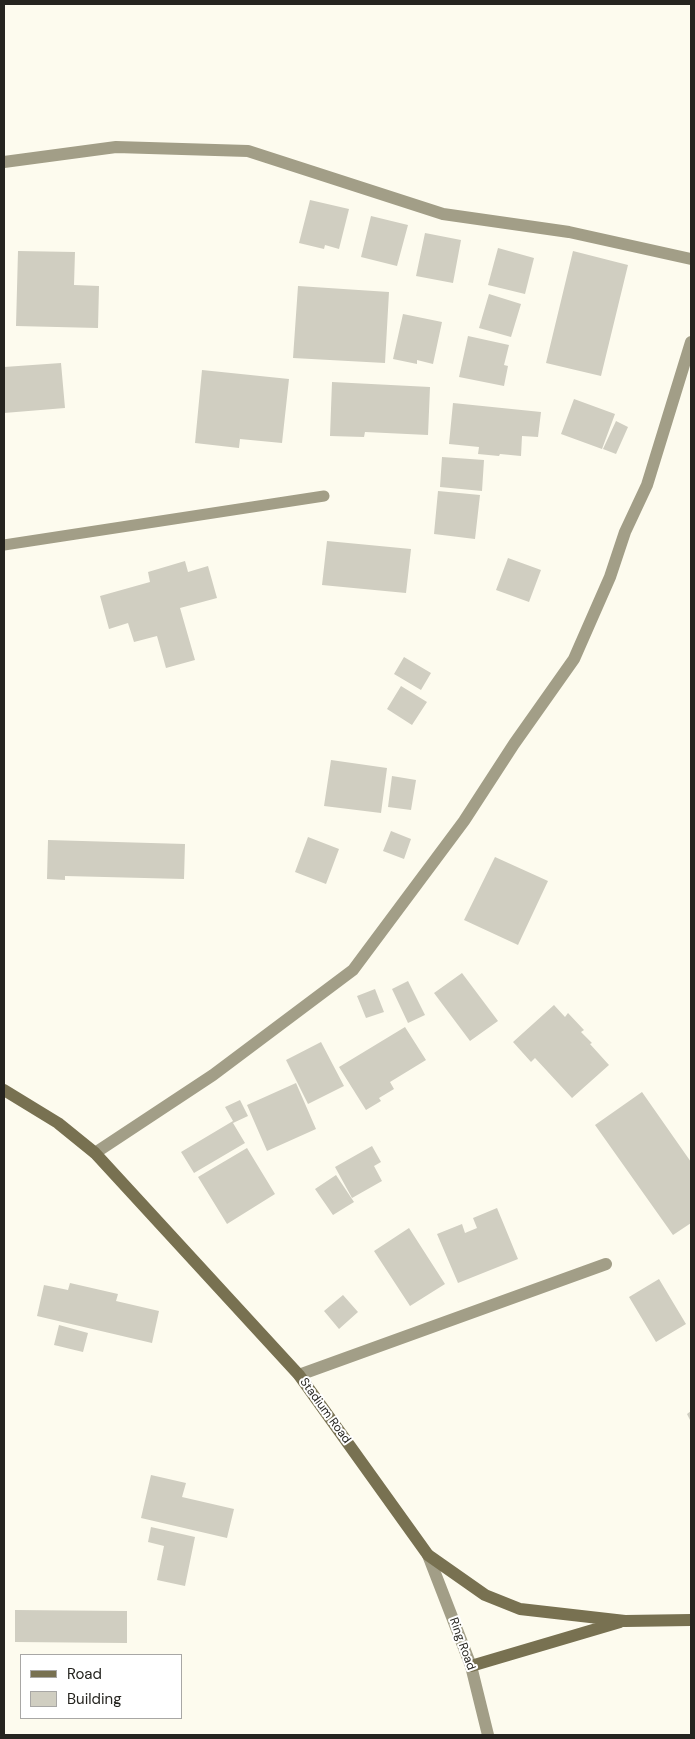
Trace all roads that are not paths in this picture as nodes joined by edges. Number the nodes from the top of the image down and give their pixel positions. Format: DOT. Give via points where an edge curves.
graph roads {
  1 [pos="4,162"];
  2 [pos="691,259"];
  3 [pos="691,342"];
  4 [pos="324,496"];
  5 [pos="4,545"];
  6 [pos="4,1090"];
  7 [pos="95,1153"];
  8 [pos="606,1264"];
  9 [pos="299,1374"];
  10 [pos="428,1555"];
  11 [pos="691,1620"];
  12 [pos="625,1621"];
  13 [pos="471,1666"];
  14 [pos="488,1735"];
  1 -- 2 [label="street" via="116,147 248,151 443,214 569,232"];
  3 -- 7 [label="street" via="647,485 574,659 464,821 353,970 213,1076"];
  4 -- 5 [label="lane"];
  6 -- 7 [label="main road, Stadium Road" via="58,1122"];
  7 -- 9 [label="main road, Stadium Road"];
  8 -- 9 [label="street"];
  9 -- 10 [label="main road, Stadium Road"];
  10 -- 12 [label="main road, Stadium Road" via="485,1595 520,1609"];
  10 -- 13 [label="street, Ring Road"];
  11 -- 12 [label="main road, Stadium Road"];
  12 -- 13 [label="main road"];
  13 -- 14 [label="street, Ring Road"];
}
